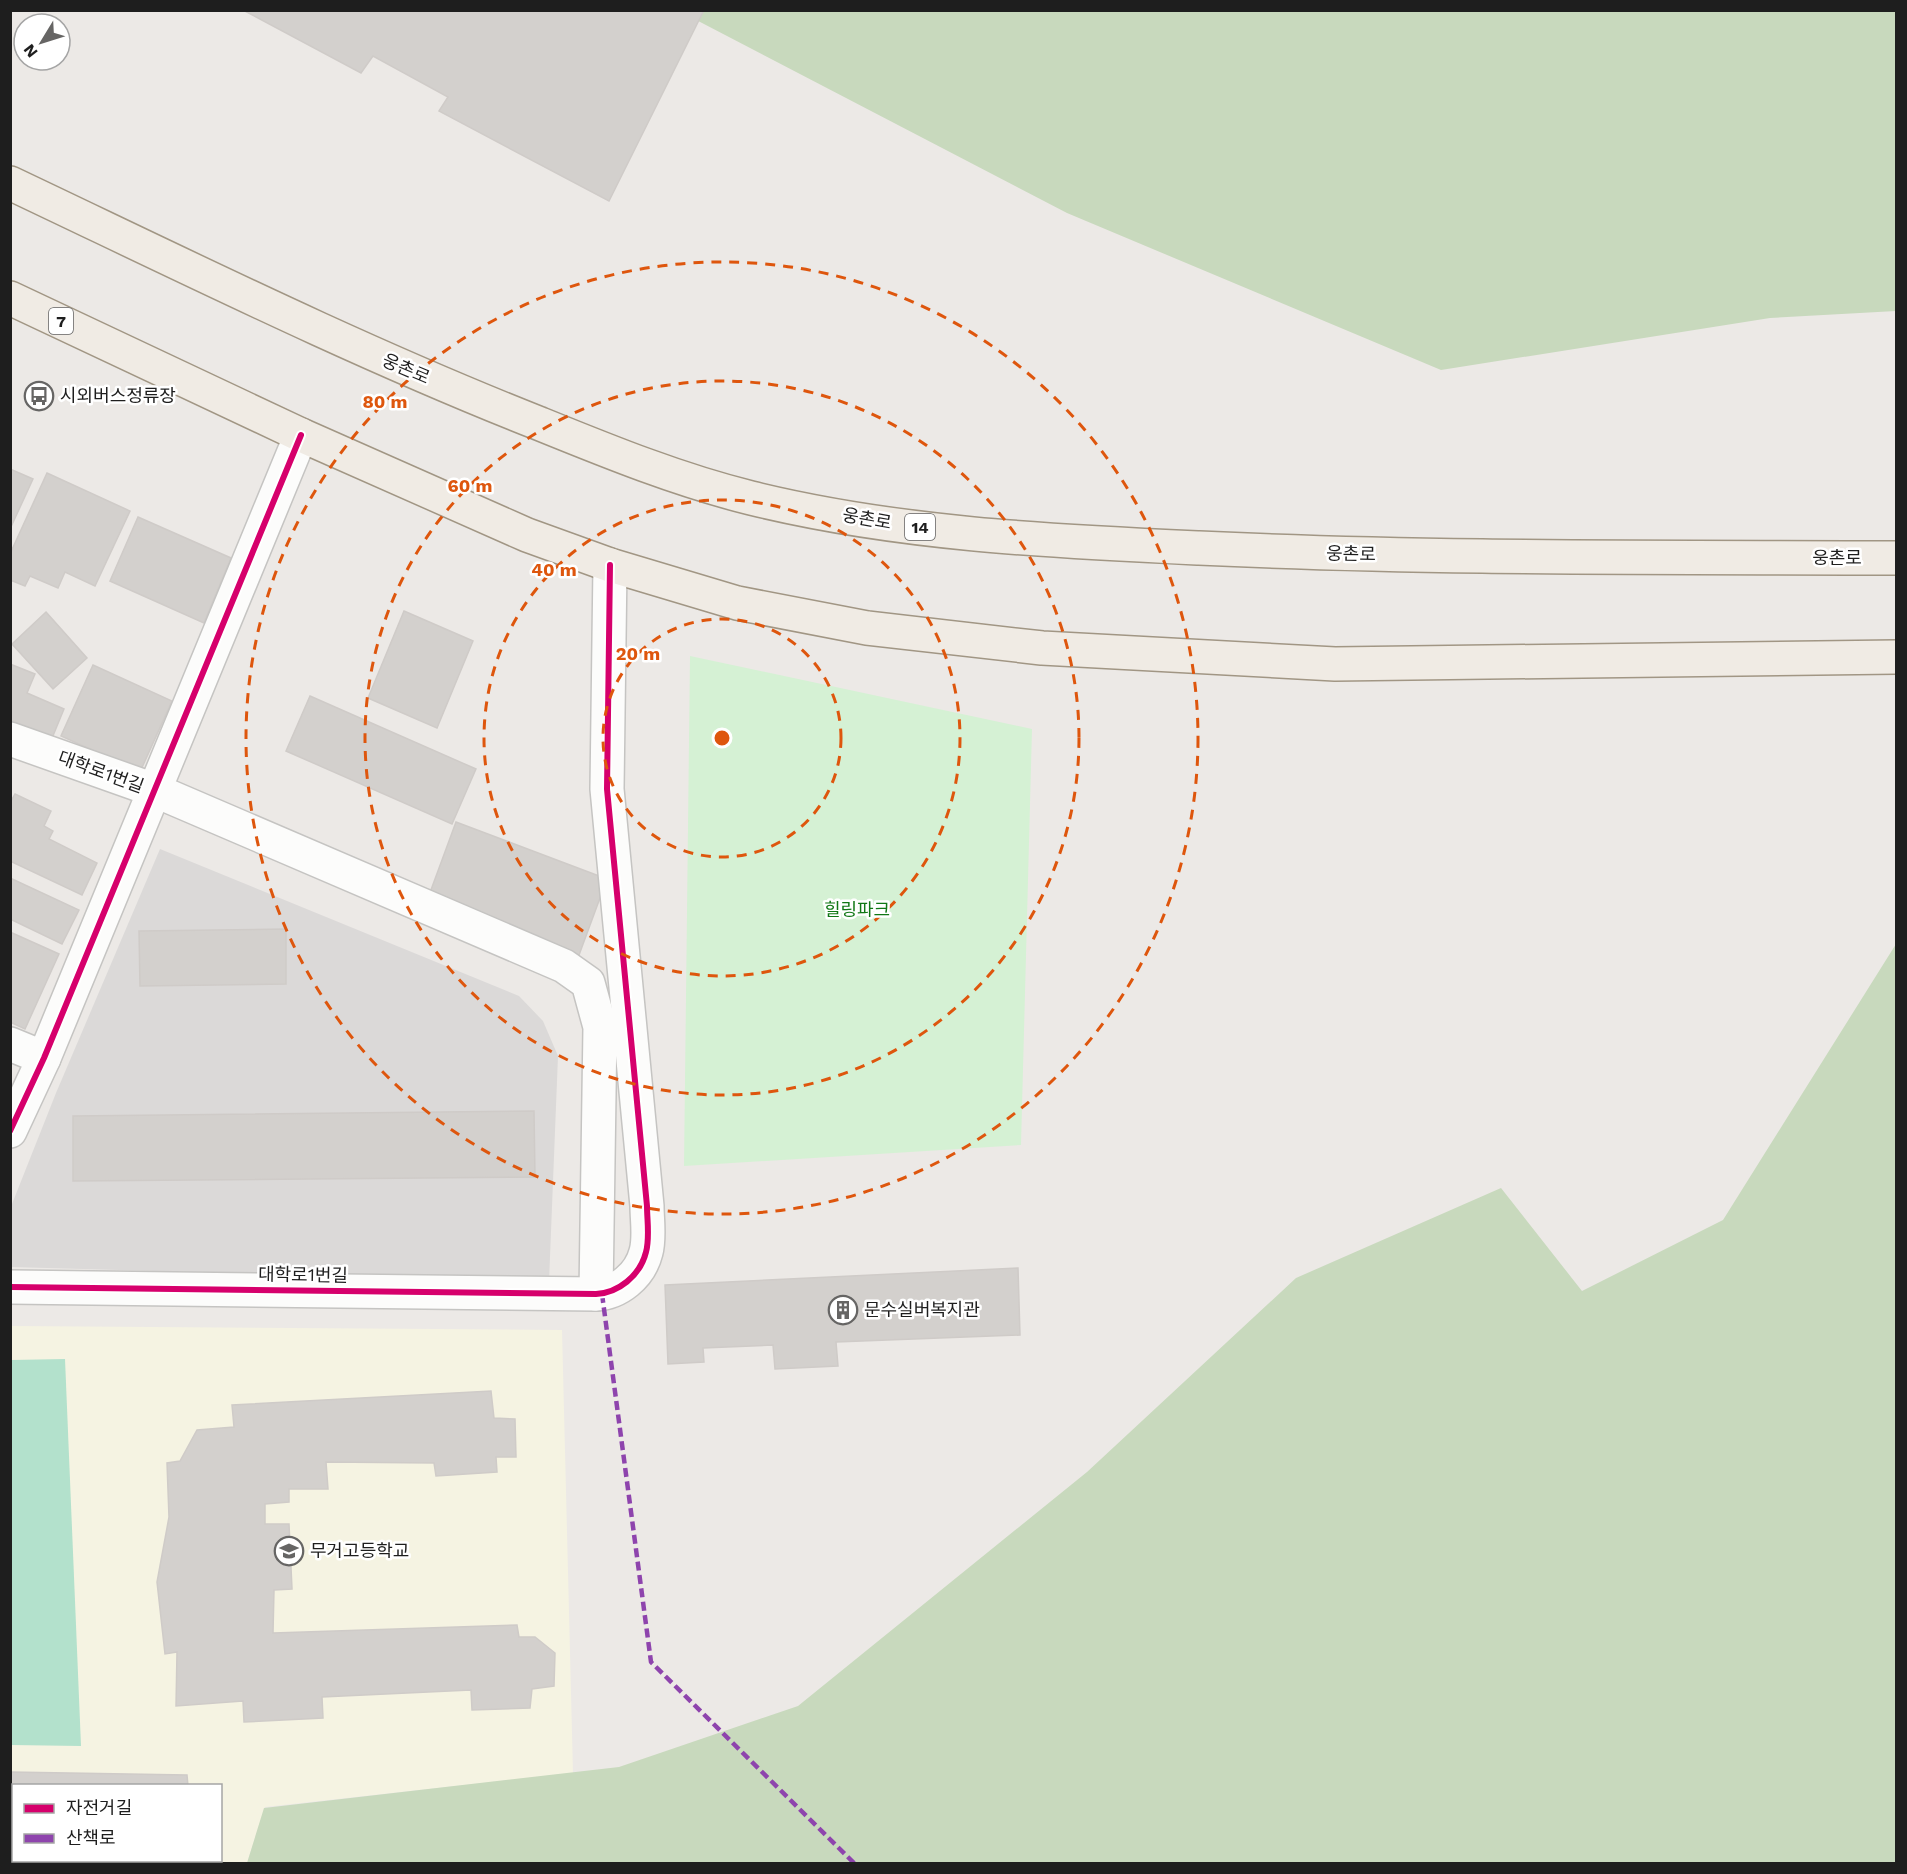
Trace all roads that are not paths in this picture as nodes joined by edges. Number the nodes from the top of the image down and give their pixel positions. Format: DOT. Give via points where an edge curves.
graph roads {
  1 [pos="10,183"];
  2 [pos="10,298"];
  3 [pos="10,322"];
  4 [pos="112,345"];
  5 [pos="301,435"];
  6 [pos="1896,558"];
  7 [pos="610,565"];
  8 [pos="1896,657"];
  9 [pos="10,739"];
  10 [pos="154,790"];
  11 [pos="10,1044"];
  12 [pos="44,1058"];
  13 [pos="10,1131"];
  14 [pos="10,1287"];
  15 [pos="596,1294"];
  1 -- 6 [label="main road, 웅촌로 / 14" via="346,343 471,397 630,460 773,502 877,522 1036,541 1334,554"];
  2 -- 4 [label="main road, 7"];
  3 -- 4 [label="main road"];
  4 -- 5 [label="main road"];
  5 -- 7 [label="main road" via="507,526"];
  5 -- 10 [label="street"];
  7 -- 8 [label="main road" via="737,603 867,628 1042,648 1335,664"];
  7 -- 15 [label="street" via="607,789 647,1206 646,1252 639,1267 614,1292"];
  9 -- 10 [label="street, 대학로1번길"];
  10 -- 12 [label="street"];
  10 -- 15 [label="street, 대학로1번길" via="564,966 588,983 600,1027"];
  11 -- 12 [label="street"];
  12 -- 13 [label="street"];
  14 -- 15 [label="street, 대학로1번길"];
}
